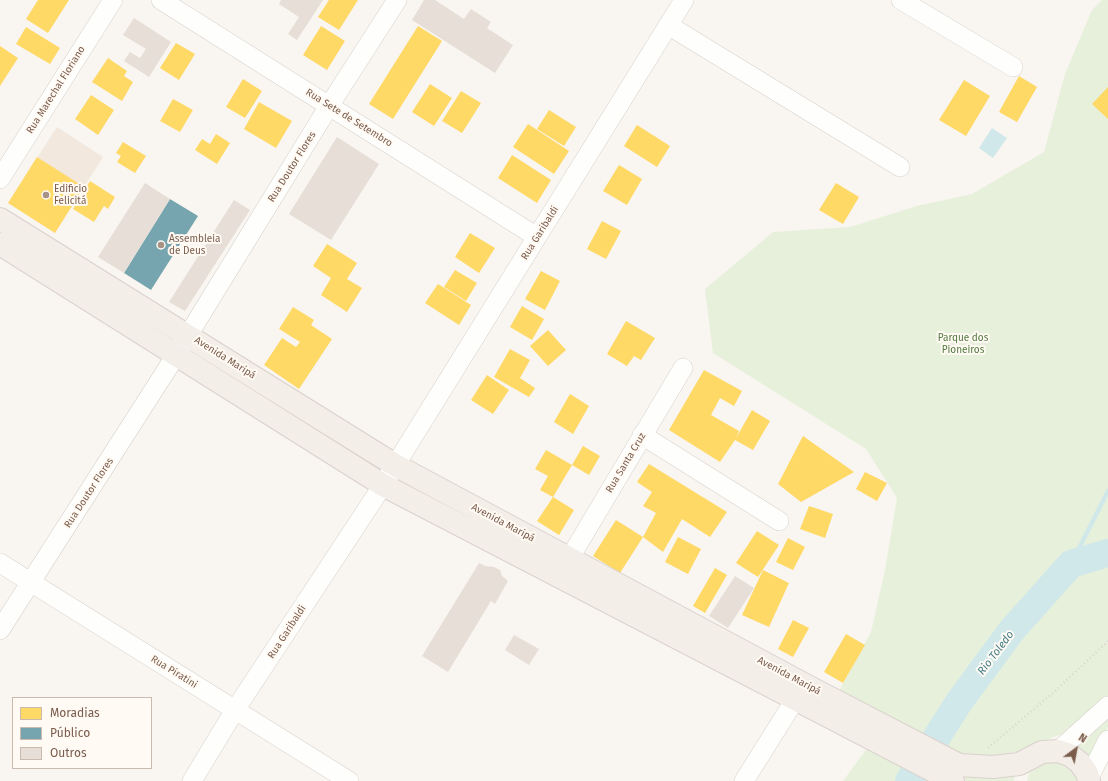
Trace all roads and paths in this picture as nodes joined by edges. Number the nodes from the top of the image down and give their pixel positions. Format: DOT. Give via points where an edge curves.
graph roads {
  1 [pos="113,0"];
  2 [pos="161,0"];
  3 [pos="397,0"];
  4 [pos="901,0"];
  5 [pos="682,1"];
  6 [pos="668,25"];
  7 [pos="1013,67"];
  8 [pos="329,106"];
  9 [pos="900,167"];
  10 [pos="0,180"];
  11 [pos="0,219"];
  12 [pos="537,237"];
  13 [pos="0,244"];
  14 [pos="188,336"];
  15 [pos="177,355"];
  16 [pos="683,368"];
  17 [pos="642,435"];
  18 [pos="395,465"];
  19 [pos="383,485"];
  20 [pos="779,521"];
  21 [pos="0,563"];
  22 [pos="564,567"];
  23 [pos="31,582"];
  24 [pos="0,630"];
  25 [pos="1108,641"];
  26 [pos="800,691"];
  27 [pos="1108,706"];
  28 [pos="235,710"];
  29 [pos="1108,740"];
  30 [pos="1058,751"];
  31 [pos="1030,758"];
  32 [pos="958,772"];
  33 [pos="1088,780"];
  34 [pos="192,781"];
  35 [pos="349,781"];
  36 [pos="744,781"];
  37 [pos="1017,781"];
  1 -- 10 [label="street, Rua Marechal Floriano"];
  2 -- 8 [label="street, Rua Sete de Setembro"];
  3 -- 8 [label="street, Rua Doutor Flores"];
  4 -- 7 [label="street"];
  5 -- 6 [label="street, Rua Garibaldi"];
  6 -- 9 [label="street"];
  6 -- 12 [label="street, Rua Garibaldi"];
  8 -- 12 [label="street, Rua Sete de Setembro"];
  8 -- 14 [label="street, Rua Doutor Flores"];
  11 -- 14 [label="main road, Avenida Maripá"];
  12 -- 18 [label="street, Rua Garibaldi"];
  13 -- 15 [label="main road, Avenida Maripá"];
  14 -- 15 [label="street, Rua Doutor Flores"];
  14 -- 18 [label="main road, Avenida Maripá"];
  15 -- 19 [label="main road, Avenida Maripá"];
  15 -- 23 [label="street, Rua Doutor Flores"];
  16 -- 17 [label="street, Rua Santa Cruz"];
  17 -- 20 [label="street"];
  17 -- 22 [label="street, Rua Santa Cruz"];
  18 -- 19 [label="street, Rua Garibaldi"];
  18 -- 22 [label="main road, Avenida Maripá"];
  19 -- 22 [label="main road, Avenida Maripá"];
  19 -- 28 [label="street, Rua Garibaldi"];
  21 -- 23 [label="street, Rua Piratini"];
  22 -- 26 [label="main road, Avenida Maripá"];
  23 -- 24 [label="street, Rua Doutor Flores"];
  23 -- 28 [label="street, Rua Piratini"];
  25 -- 32 [label="path" via="1053,693"];
  26 -- 32 [label="main road, Avenida Maripá"];
  26 -- 36 [label="street"];
  27 -- 30 [label="street"];
  28 -- 34 [label="street, Rua Garibaldi"];
  28 -- 35 [label="street, Rua Piratini"];
  29 -- 33 [label="street"];
  30 -- 31 [label="main road, Avenida Maripá" via="1042,752"];
  30 -- 33 [label="main road" via="1070,755 1080,763"];
  31 -- 32 [label="main road, Avenida Maripá" via="1019,764"];
  31 -- 37 [label="main road" via="1022,767"];
}
